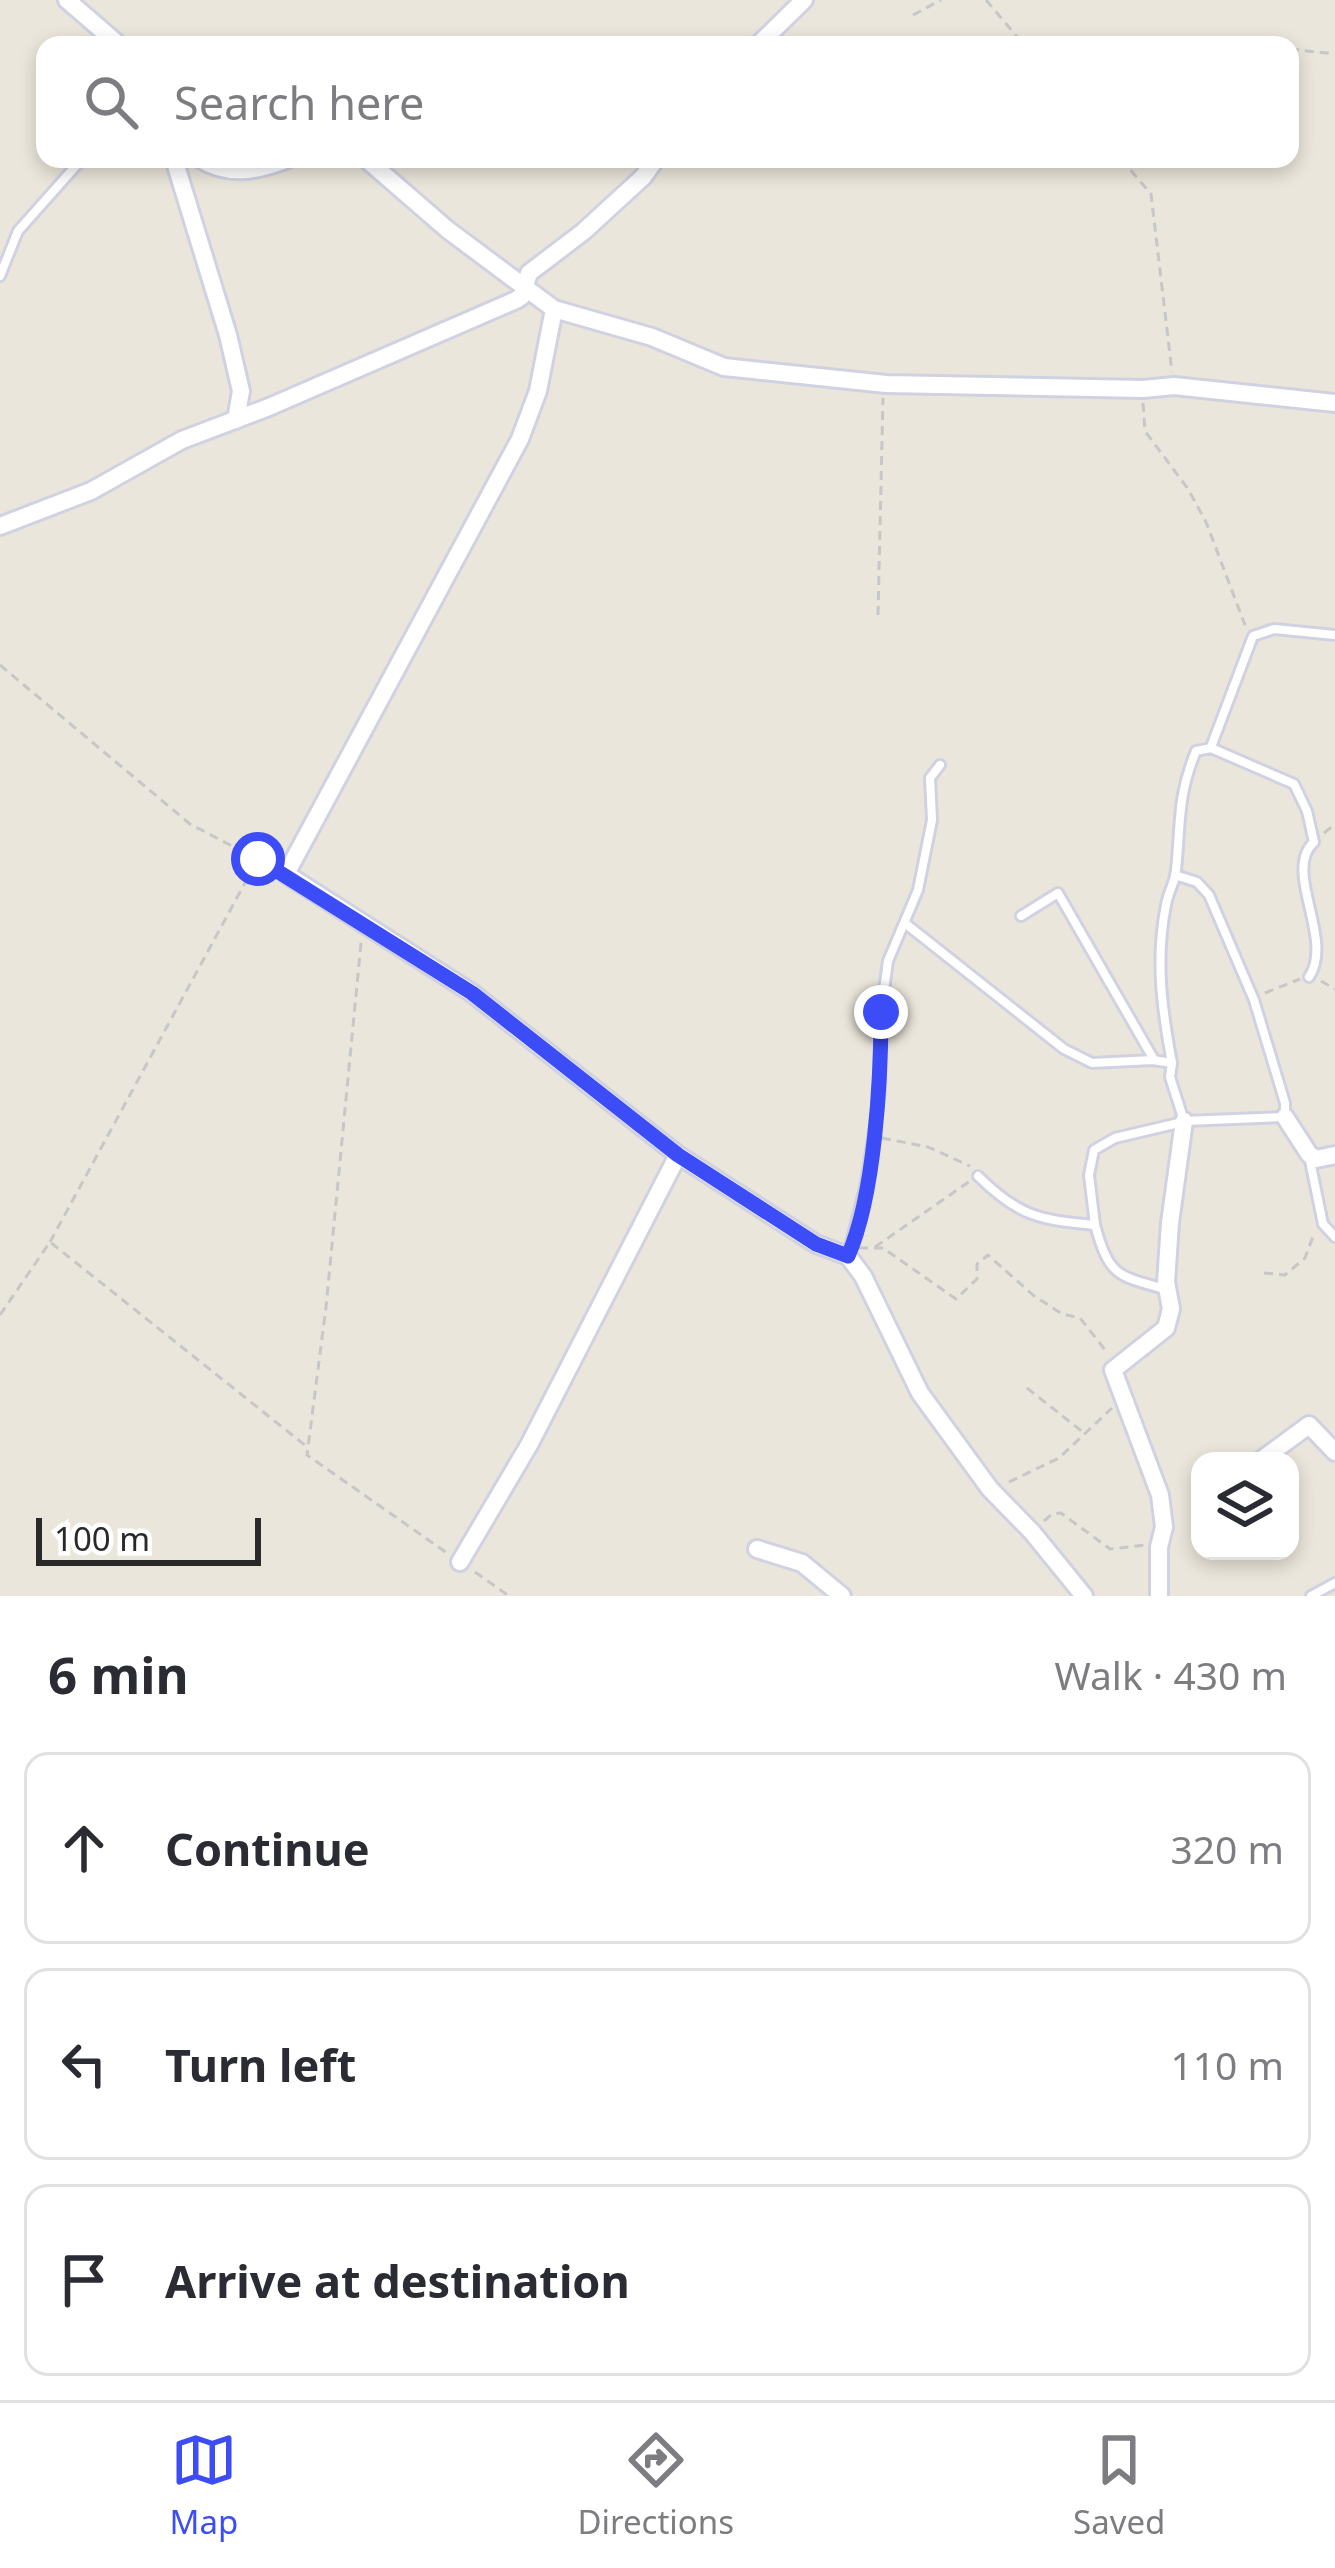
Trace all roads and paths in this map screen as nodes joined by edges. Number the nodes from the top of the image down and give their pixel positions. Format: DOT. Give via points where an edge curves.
graph roads {
  1 [pos="67,0"];
  2 [pos="803,0"];
  3 [pos="941,0"];
  4 [pos="986,0"];
  5 [pos="913,15"];
  6 [pos="109,36"];
  7 [pos="767,36"];
  8 [pos="1016,36"];
  9 [pos="1299,50"];
  10 [pos="1335,54"];
  11 [pos="74,168"];
  12 [pos="178,168"];
  13 [pos="215,168"];
  14 [pos="264,168"];
  15 [pos="376,168"];
  16 [pos="650,168"];
  17 [pos="1128,168"];
  18 [pos="0,276"];
  19 [pos="522,285"];
  20 [pos="554,309"];
  21 [pos="886,384"];
  22 [pos="1174,386"];
  23 [pos="1143,389"];
  24 [pos="1335,403"];
  25 [pos="236,419"];
  26 [pos="0,526"];
  27 [pos="878,615"];
  28 [pos="1253,635"];
  29 [pos="1335,635"];
  30 [pos="0,665"];
  31 [pos="1211,748"];
  32 [pos="940,765"];
  33 [pos="258,859"];
  34 [pos="286,874"];
  35 [pos="1175,875"];
  36 [pos="1021,916"];
  37 [pos="363,923"];
  38 [pos="906,924"];
  39 [pos="1309,976"];
  40 [pos="1335,989"];
  41 [pos="1254,1000"];
  42 [pos="1154,1060"];
  43 [pos="1172,1063"];
  44 [pos="1285,1117"];
  45 [pos="1184,1121"];
  46 [pos="873,1136"];
  47 [pos="1309,1154"];
  48 [pos="678,1155"];
  49 [pos="1335,1155"];
  50 [pos="978,1176"];
  51 [pos="1323,1224"];
  52 [pos="1095,1225"];
  53 [pos="1335,1237"];
  54 [pos="50,1242"];
  55 [pos="873,1248"];
  56 [pos="850,1252"];
  57 [pos="1264,1273"];
  58 [pos="1167,1290"];
  59 [pos="0,1315"];
  60 [pos="1119,1362"];
  61 [pos="1027,1388"];
  62 [pos="1126,1402"];
  63 [pos="1085,1434"];
  64 [pos="308,1447"];
  65 [pos="1273,1452"];
  66 [pos="1335,1452"];
  67 [pos="990,1489"];
  68 [pos="1032,1532"];
  69 [pos="1160,1547"];
  70 [pos="758,1549"];
  71 [pos="460,1562"];
  72 [pos="1335,1583"];
  73 [pos="1079,1594"];
  74 [pos="509,1596"];
  75 [pos="842,1596"];
  76 [pos="1159,1596"];
  77 [pos="1311,1596"];
  1 -- 6 [label="street"];
  2 -- 7 [label="street"];
  3 -- 5 [label="path"];
  4 -- 8 [label="path"];
  9 -- 10 [label="path"];
  11 -- 18 [label="lane" via="18,231"];
  12 -- 25 [label="street" via="229,335 241,392"];
  13 -- 14 [label="street"];
  15 -- 19 [label="street"];
  16 -- 19 [label="street"];
  17 -- 22 [label="path" via="1151,194"];
  19 -- 20 [label="street"];
  19 -- 25 [label="street" via="516,300"];
  20 -- 21 [label="street" via="724,367"];
  20 -- 34 [label="street" via="520,439"];
  21 -- 23 [label="street"];
  21 -- 27 [label="path"];
  22 -- 23 [label="street"];
  22 -- 24 [label="street"];
  23 -- 28 [label="path" via="1145,431 1188,489"];
  25 -- 26 [label="street"];
  28 -- 29 [label="lane"];
  28 -- 31 [label="lane"];
  30 -- 33 [label="path" via="190,824"];
  31 -- 35 [label="lane" via="1196,751 1184,782"];
  31 -- 39 [label="lane" via="1294,784 1307,812 1314,842 1303,864 1320,951"];
  32 -- 38 [label="lane" via="930,778 932,820"];
  33 -- 34 [label="path"];
  33 -- 54 [label="path"];
  34 -- 37 [label="street"];
  35 -- 41 [label="lane" via="1209,895"];
  35 -- 43 [label="lane" via="1160,958"];
  36 -- 42 [label="lane" via="1058,893"];
  37 -- 48 [label="street" via="472,993"];
  37 -- 64 [label="path"];
  38 -- 42 [label="lane" via="1064,1049 1092,1063"];
  38 -- 46 [label="lane" via="888,961"];
  39 -- 40 [label="path"];
  39 -- 41 [label="path"];
  41 -- 44 [label="lane"];
  42 -- 43 [label="lane"];
  43 -- 45 [label="lane"];
  44 -- 45 [label="lane"];
  44 -- 47 [label="street"];
  45 -- 52 [label="lane" via="1094,1150"];
  45 -- 58 [label="street"];
  46 -- 50 [label="path" via="928,1147"];
  46 -- 56 [label="lane"];
  47 -- 49 [label="street"];
  47 -- 51 [label="lane"];
  48 -- 56 [label="street" via="816,1244"];
  48 -- 71 [label="street"];
  50 -- 52 [label="lane" via="1006,1204 1048,1221"];
  50 -- 55 [label="path"];
  51 -- 53 [label="lane"];
  51 -- 57 [label="path" via="1286,1275"];
  52 -- 58 [label="lane" via="1106,1263 1119,1276"];
  54 -- 59 [label="path"];
  54 -- 64 [label="path"];
  55 -- 56 [label="path"];
  55 -- 60 [label="path" via="956,1299 988,1255 1033,1295 1080,1318"];
  56 -- 67 [label="street" via="920,1393"];
  58 -- 60 [label="street" via="1166,1328"];
  60 -- 62 [label="street" via="1113,1370"];
  61 -- 63 [label="path"];
  62 -- 63 [label="path"];
  62 -- 69 [label="street" via="1160,1495"];
  63 -- 67 [label="path" via="1059,1458"];
  64 -- 71 [label="path" via="307,1455"];
  65 -- 66 [label="street" via="1309,1425"];
  67 -- 68 [label="street"];
  68 -- 69 [label="path" via="1060,1513 1110,1549"];
  68 -- 73 [label="street"];
  69 -- 76 [label="street"];
  70 -- 75 [label="street" via="802,1563"];
  71 -- 74 [label="path"];
  72 -- 77 [label="lane"];
}
